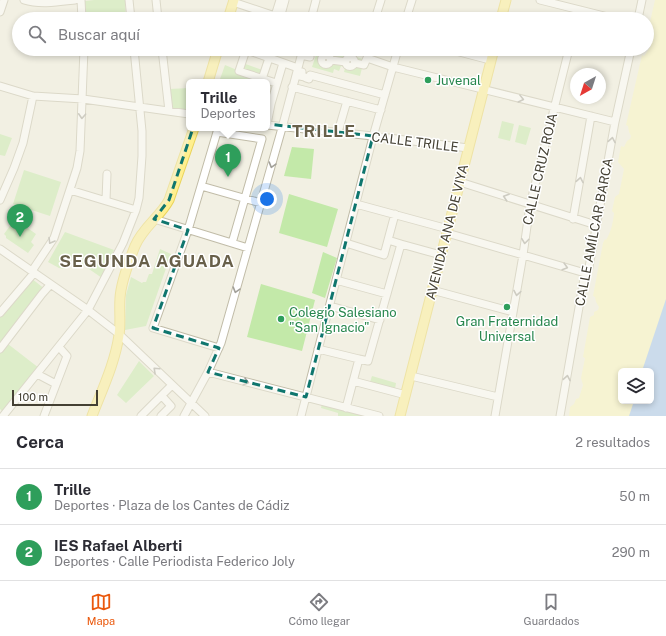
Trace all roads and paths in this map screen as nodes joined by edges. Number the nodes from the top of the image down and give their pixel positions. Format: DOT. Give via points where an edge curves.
graph roads {
  1 [pos="4,0"];
  2 [pos="24,0"];
  3 [pos="75,0"];
  4 [pos="81,0"];
  5 [pos="129,0"];
  6 [pos="156,0"];
  7 [pos="280,0"];
  8 [pos="285,0"];
  9 [pos="316,0"];
  10 [pos="379,0"];
  11 [pos="412,0"];
  12 [pos="506,0"];
  13 [pos="540,0"];
  14 [pos="642,0"];
  15 [pos="233,1"];
  16 [pos="552,2"];
  17 [pos="580,10"];
  18 [pos="0,12"];
  19 [pos="82,12"];
  20 [pos="130,12"];
  21 [pos="157,12"];
  22 [pos="230,12"];
  23 [pos="263,12"];
  24 [pos="280,12"];
  25 [pos="282,12"];
  26 [pos="313,12"];
  27 [pos="376,12"];
  28 [pos="408,12"];
  29 [pos="503,12"];
  30 [pos="588,12"];
  31 [pos="639,12"];
  32 [pos="84,56"];
  33 [pos="135,56"];
  34 [pos="163,56"];
  35 [pos="216,56"];
  36 [pos="243,56"];
  37 [pos="264,56"];
  38 [pos="301,56"];
  39 [pos="311,56"];
  40 [pos="326,56"];
  41 [pos="329,56"];
  42 [pos="396,56"];
  43 [pos="475,56"];
  44 [pos="491,56"];
  45 [pos="568,56"];
  46 [pos="629,56"];
  47 [pos="269,58"];
  48 [pos="490,60"];
  49 [pos="282,63"];
  50 [pos="393,67"];
  51 [pos="297,69"];
  52 [pos="209,79"];
  53 [pos="262,79"];
  54 [pos="270,82"];
  55 [pos="276,84"];
  56 [pos="0,86"];
  57 [pos="292,87"];
  58 [pos="483,89"];
  59 [pos="384,95"];
  60 [pos="33,96"];
  61 [pos="83,99"];
  62 [pos="270,101"];
  63 [pos="347,101"];
  64 [pos="140,107"];
  65 [pos="554,107"];
  66 [pos="380,110"];
  67 [pos="169,111"];
  68 [pos="186,114"];
  69 [pos="591,116"];
  70 [pos="615,122"];
  71 [pos="270,125"];
  72 [pos="282,128"];
  73 [pos="193,131"];
  74 [pos="216,131"];
  75 [pos="221,131"];
  76 [pos="338,132"];
  77 [pos="373,136"];
  78 [pos="468,148"];
  79 [pos="107,174"];
  80 [pos="460,182"];
  81 [pos="201,186"];
  82 [pos="70,190"];
  83 [pos="245,198"];
  84 [pos="0,200"];
  85 [pos="106,200"];
  86 [pos="261,203"];
  87 [pos="356,204"];
  88 [pos="530,205"];
  89 [pos="136,210"];
  90 [pos="395,214"];
  91 [pos="154,219"];
  92 [pos="573,219"];
  93 [pos="596,225"];
  94 [pos="188,230"];
  95 [pos="447,231"];
  96 [pos="388,240"];
  97 [pos="232,243"];
  98 [pos="346,243"];
  99 [pos="401,244"];
  100 [pos="0,248"];
  101 [pos="248,248"];
  102 [pos="441,255"];
  103 [pos="523,255"];
  104 [pos="33,272"];
  105 [pos="585,273"];
  106 [pos="336,280"];
  107 [pos="50,285"];
  108 [pos="432,290"];
  109 [pos="387,294"];
  110 [pos="330,306"];
  111 [pos="88,310"];
  112 [pos="513,312"];
  113 [pos="0,313"];
  114 [pos="380,320"];
  115 [pos="119,334"];
  116 [pos="59,347"];
  117 [pos="219,348"];
  118 [pos="0,349"];
  119 [pos="318,349"];
  120 [pos="359,359"];
  121 [pos="208,372"];
  122 [pos="37,374"];
  123 [pos="411,376"];
  124 [pos="353,381"];
  125 [pos="56,384"];
  126 [pos="172,385"];
  127 [pos="406,395"];
  128 [pos="162,396"];
  129 [pos="306,397"];
  130 [pos="498,397"];
  131 [pos="191,403"];
  132 [pos="171,406"];
  133 [pos="346,408"];
  134 [pos="3,415"];
  135 [pos="44,416"];
  136 [pos="92,416"];
  137 [pos="141,416"];
  138 [pos="161,416"];
  139 [pos="168,416"];
  140 [pos="184,416"];
  141 [pos="205,416"];
  142 [pos="301,416"];
  143 [pos="379,416"];
  144 [pos="400,416"];
  145 [pos="495,416"];
  146 [pos="560,416"];
  1 -- 18 [label="street"];
  2 -- 3 [label="street" via="48,3"];
  4 -- 19 [label="street"];
  5 -- 20 [label="street"];
  6 -- 21 [label="street"];
  7 -- 24 [label="street"];
  8 -- 25 [label="street"];
  9 -- 26 [label="street"];
  10 -- 27 [label="street"];
  11 -- 28 [label="street"];
  12 -- 29 [label="main road"];
  13 -- 16 [label="street"];
  14 -- 31 [label="street"];
  15 -- 22 [label="main road"];
  15 -- 23 [label="street"];
  16 -- 17 [label="street"];
  17 -- 30 [label="street"];
  32 -- 61 [label="street"];
  33 -- 64 [label="street"];
  34 -- 67 [label="street"];
  35 -- 52 [label="main road"];
  36 -- 53 [label="street" via="239,71"];
  37 -- 47 [label="street"];
  38 -- 51 [label="street"];
  39 -- 40 [label="street"];
  41 -- 50 [label="street" via="331,60 346,62 350,58 355,63 364,65 367,58"];
  42 -- 50 [label="street"];
  43 -- 48 [label="street"];
  44 -- 48 [label="main road, AVENIDA ANA DE VIYA"];
  45 -- 65 [label="street, CALLE CRUZ ROJA"];
  46 -- 70 [label="street, CALLE AMÍLCAR BARCA"];
  47 -- 49 [label="street"];
  47 -- 53 [label="street"];
  48 -- 58 [label="main road, AVENIDA ANA DE VIYA"];
  49 -- 51 [label="street"];
  49 -- 55 [label="street"];
  50 -- 58 [label="street"];
  50 -- 59 [label="street"];
  51 -- 57 [label="street"];
  51 -- 59 [label="street" via="302,72 300,76 309,79 310,75"];
  54 -- 55 [label="street"];
  55 -- 62 [label="street"];
  56 -- 60 [label="street"];
  57 -- 63 [label="street"];
  57 -- 72 [label="street"];
  58 -- 65 [label="street, one-way"];
  58 -- 78 [label="main road, AVENIDA ANA DE VIYA"];
  59 -- 66 [label="street"];
  60 -- 61 [label="street"];
  60 -- 84 [label="street" via="23,143"];
  61 -- 64 [label="street"];
  61 -- 82 [label="street, one-way" via="80,151"];
  63 -- 66 [label="street"];
  63 -- 76 [label="street"];
  64 -- 67 [label="street"];
  64 -- 89 [label="street" via="142,156"];
  65 -- 69 [label="street"];
  65 -- 88 [label="street, CALLE CRUZ ROJA"];
  66 -- 77 [label="street"];
  67 -- 68 [label="street"];
  69 -- 70 [label="street"];
  92 -- 69 [label="street, one-way"];
  93 -- 70 [label="street, CALLE AMÍLCAR BARCA, one-way"];
  71 -- 72 [label="street, CALLE TRILLE"];
  72 -- 76 [label="street, CALLE TRILLE"];
  72 -- 86 [label="street, one-way"];
  73 -- 91 [label="main road" via="169,200"];
  74 -- 81 [label="street"];
  75 -- 83 [label="street" via="262,139"];
  76 -- 77 [label="street, CALLE TRILLE"];
  77 -- 78 [label="street, CALLE TRILLE"];
  77 -- 87 [label="street"];
  78 -- 80 [label="main road, AVENIDA ANA DE VIYA"];
  79 -- 85 [label="street"];
  88 -- 80 [label="street, one-way"];
  80 -- 95 [label="main road, AVENIDA ANA DE VIYA"];
  81 -- 83 [label="street"];
  81 -- 94 [label="street"];
  82 -- 85 [label="street"];
  82 -- 104 [label="street, one-way" via="54,238"];
  83 -- 86 [label="street"];
  83 -- 97 [label="street"];
  85 -- 89 [label="street"];
  86 -- 101 [label="street"];
  87 -- 90 [label="street"];
  87 -- 98 [label="street"];
  88 -- 92 [label="street"];
  88 -- 103 [label="street, CALLE CRUZ ROJA, one-way"];
  89 -- 111 [label="street" via="123,243"];
  90 -- 95 [label="street"];
  90 -- 96 [label="street"];
  91 -- 94 [label="street"];
  91 -- 115 [label="main road" via="138,240 122,285"];
  92 -- 93 [label="street"];
  93 -- 105 [label="street, CALLE AMÍLCAR BARCA" via="589,267"];
  94 -- 97 [label="street"];
  94 -- 117 [label="street" via="153,328"];
  95 -- 102 [label="main road, AVENIDA ANA DE VIYA"];
  95 -- 103 [label="street"];
  96 -- 98 [label="street" via="384,255"];
  96 -- 99 [label="street"];
  97 -- 101 [label="street"];
  98 -- 106 [label="street"];
  99 -- 102 [label="street"];
  99 -- 109 [label="street"];
  100 -- 104 [label="street"];
  101 -- 117 [label="street, one-way"];
  102 -- 108 [label="main road, AVENIDA ANA DE VIYA"];
  103 -- 105 [label="street, one-way"];
  103 -- 112 [label="street, CALLE CRUZ ROJA, one-way"];
  104 -- 107 [label="street"];
  104 -- 113 [label="street"];
  146 -- 105 [label="street, CALLE AMÍLCAR BARCA, one-way"];
  106 -- 109 [label="street"];
  106 -- 110 [label="street"];
  107 -- 111 [label="street"];
  107 -- 118 [label="street"];
  108 -- 112 [label="street"];
  108 -- 123 [label="main road, AVENIDA ANA DE VIYA"];
  109 -- 114 [label="street"];
  110 -- 114 [label="street"];
  110 -- 119 [label="street"];
  111 -- 115 [label="street"];
  111 -- 116 [label="street"];
  112 -- 130 [label="street, CALLE CRUZ ROJA"];
  114 -- 120 [label="street" via="368,361"];
  126 -- 115 [label="street, one-way"];
  115 -- 136 [label="main road" via="110,370"];
  116 -- 122 [label="street"];
  116 -- 125 [label="street" via="67,356"];
  117 -- 121 [label="street"];
  119 -- 120 [label="street"];
  119 -- 129 [label="street"];
  120 -- 124 [label="street"];
  121 -- 129 [label="street, one-way"];
  121 -- 131 [label="street"];
  122 -- 125 [label="street"];
  122 -- 134 [label="street"];
  123 -- 127 [label="main road, AVENIDA ANA DE VIYA"];
  123 -- 130 [label="street"];
  124 -- 127 [label="street"];
  124 -- 133 [label="street"];
  125 -- 135 [label="street"];
  126 -- 128 [label="street"];
  126 -- 131 [label="street"];
  127 -- 144 [label="main road, AVENIDA ANA DE VIYA"];
  128 -- 132 [label="street"];
  128 -- 137 [label="street"];
  129 -- 133 [label="street"];
  129 -- 142 [label="street"];
  130 -- 145 [label="street, CALLE CRUZ ROJA"];
  131 -- 140 [label="street"];
  131 -- 141 [label="street"];
  132 -- 138 [label="street"];
  132 -- 139 [label="street"];
  133 -- 143 [label="street"];
}
